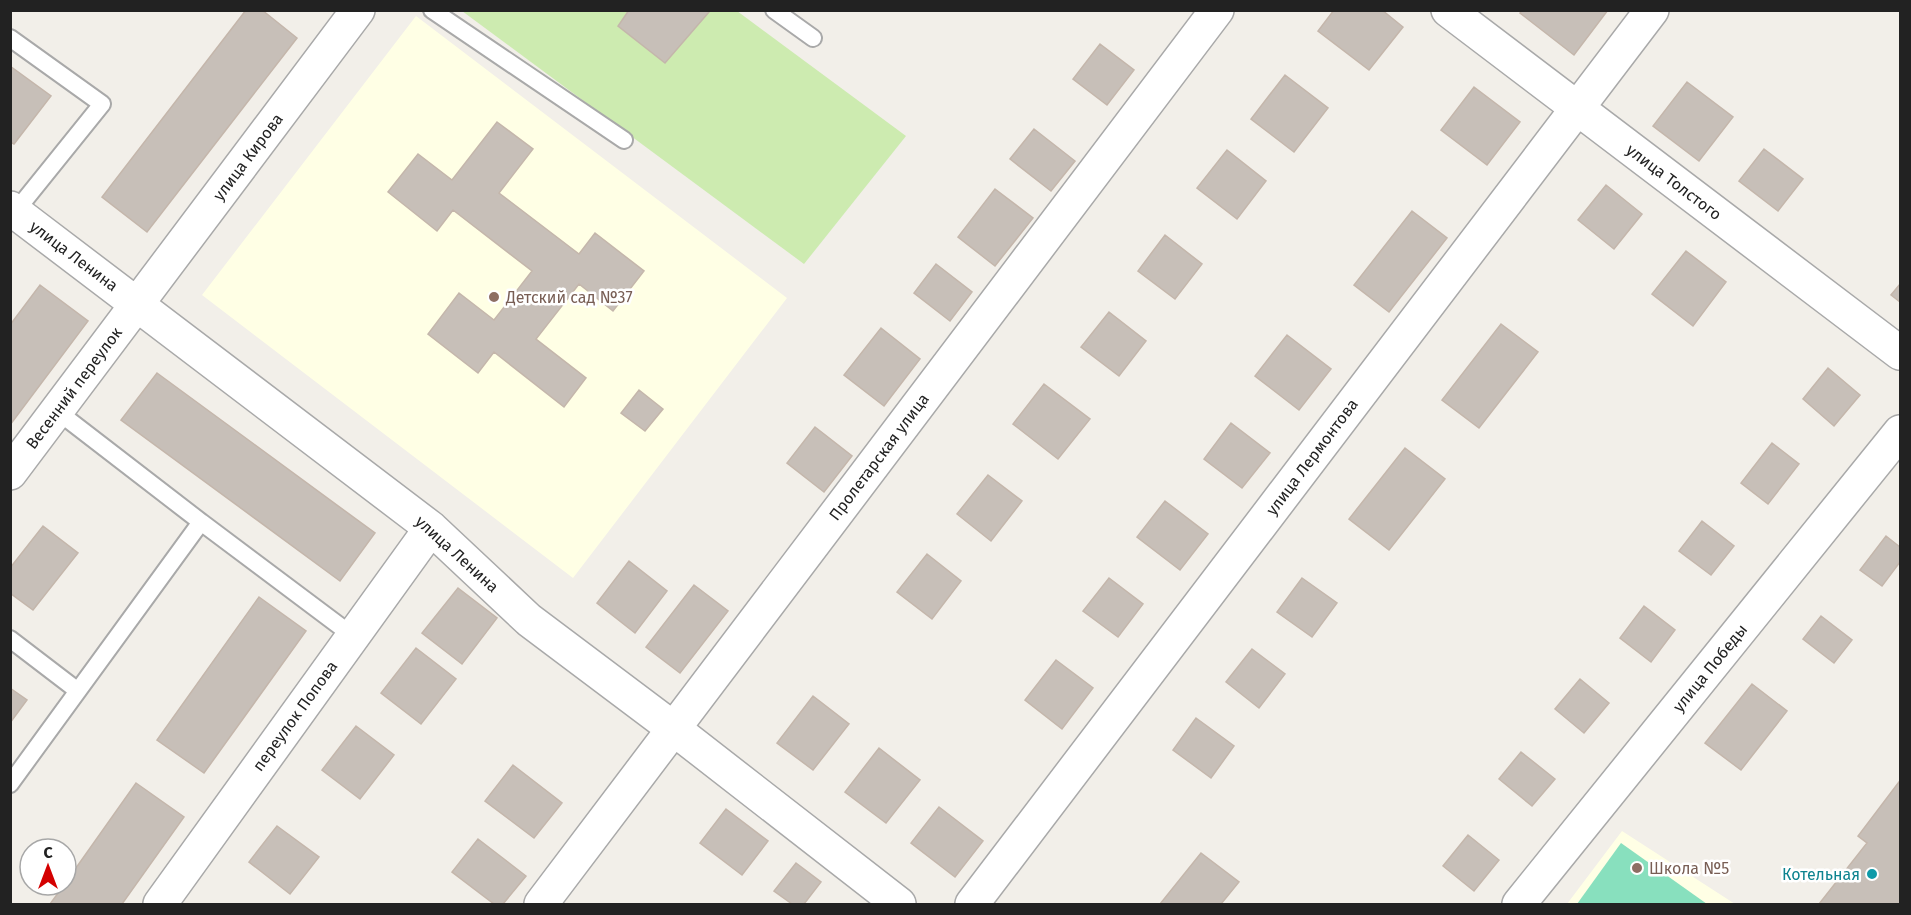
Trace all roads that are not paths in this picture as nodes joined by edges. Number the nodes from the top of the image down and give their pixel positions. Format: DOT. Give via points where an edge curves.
graph roads {
  1 [pos="358,10"];
  2 [pos="432,10"];
  3 [pos="774,10"];
  4 [pos="1217,10"];
  5 [pos="1448,10"];
  6 [pos="1652,10"];
  7 [pos="10,38"];
  8 [pos="813,38"];
  9 [pos="1578,109"];
  10 [pos="624,140"];
  11 [pos="13,210"];
  12 [pos="137,303"];
  13 [pos="1900,353"];
  14 [pos="57,411"];
  15 [pos="1900,432"];
  16 [pos="10,473"];
  17 [pos="201,522"];
  18 [pos="431,528"];
  19 [pos="353,636"];
  20 [pos="10,639"];
  21 [pos="78,691"];
  22 [pos="674,729"];
  23 [pos="10,784"];
  24 [pos="160,904"];
  25 [pos="541,904"];
  26 [pos="899,904"];
  27 [pos="972,904"];
  28 [pos="1519,904"];
  1 -- 12 [label="street, улица Кирова"];
  2 -- 10 [label="lane"];
  3 -- 8 [label="lane"];
  4 -- 22 [label="street, Пролетарская улица"];
  5 -- 9 [label="street, улица Толстого"];
  6 -- 9 [label="street, улица Лермонтова"];
  7 -- 11 [label="lane" via="102,104"];
  9 -- 13 [label="street, улица Толстого"];
  9 -- 27 [label="street, улица Лермонтова"];
  11 -- 12 [label="street, улица Ленина"];
  12 -- 14 [label="street, Весенний переулок"];
  12 -- 18 [label="street, улица Ленина"];
  14 -- 16 [label="street, Весенний переулок"];
  14 -- 17 [label="lane"];
  15 -- 28 [label="street, улица Победы"];
  17 -- 19 [label="lane"];
  17 -- 21 [label="lane"];
  18 -- 19 [label="street, переулок Попова"];
  18 -- 22 [label="street, улица Ленина" via="529,620"];
  19 -- 24 [label="street, переулок Попова"];
  20 -- 21 [label="lane"];
  21 -- 23 [label="lane"];
  22 -- 25 [label="street, Пролетарская улица"];
  22 -- 26 [label="street, улица Ленина"];
}
